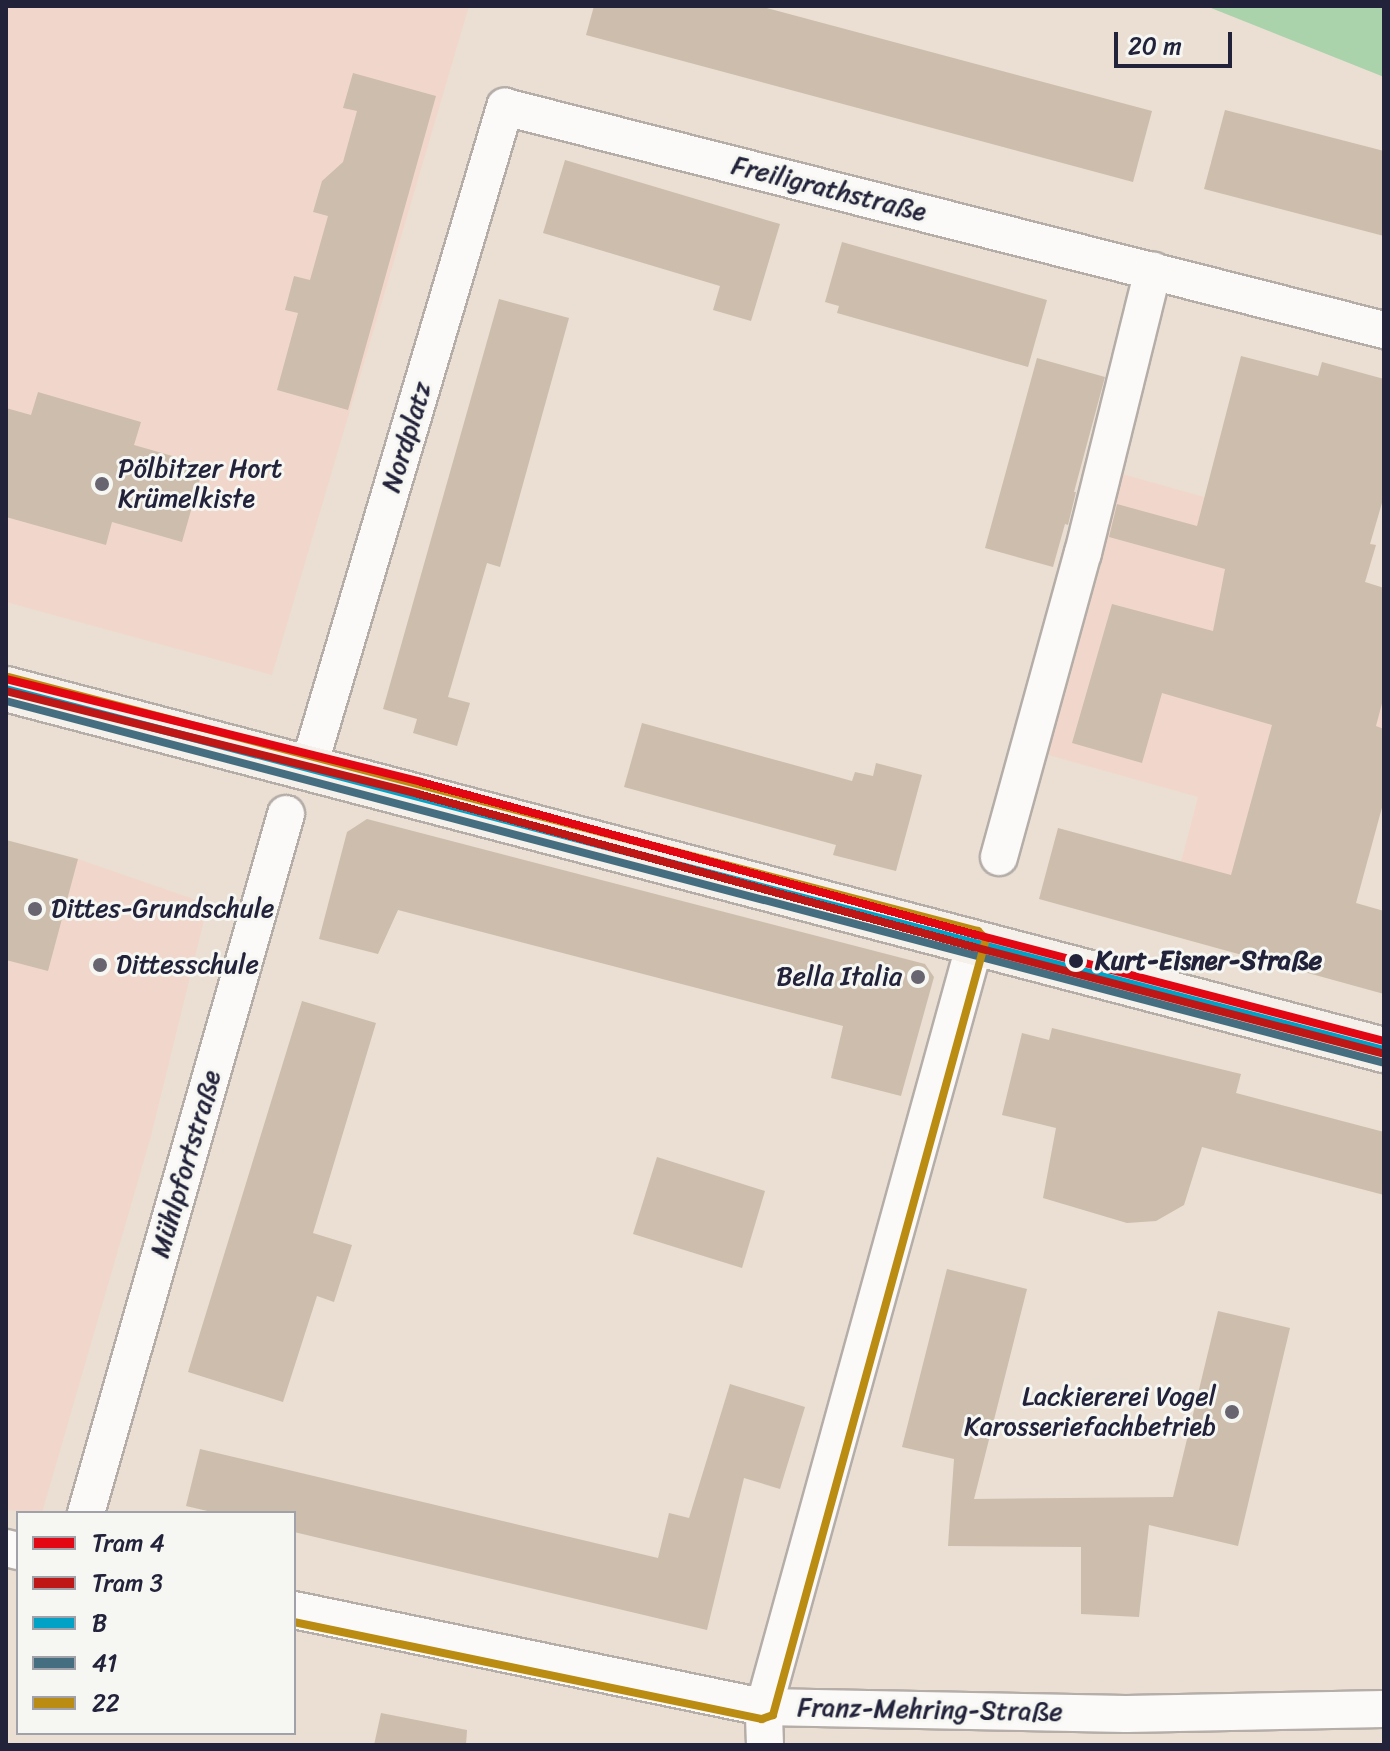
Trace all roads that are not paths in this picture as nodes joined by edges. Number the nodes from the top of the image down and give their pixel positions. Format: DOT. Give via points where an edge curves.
graph roads {
  1 [pos="505,107"];
  2 [pos="1153,271"];
  3 [pos="1384,330"];
  4 [pos="6,689"];
  5 [pos="309,766"];
  6 [pos="286,814"];
  7 [pos="999,857"];
  8 [pos="975,943"];
  9 [pos="1384,1050"];
  10 [pos="87,1511"];
  11 [pos="296,1610"];
  12 [pos="764,1707"];
  13 [pos="1384,1709"];
  14 [pos="765,1745"];
  1 -- 2 [label="street, Freiligrathstraße"];
  1 -- 5 [label="street, Nordplatz"];
  2 -- 3 [label="street, Freiligrathstraße"];
  2 -- 7 [label="street"];
  4 -- 5 [label="street"];
  5 -- 8 [label="street"];
  6 -- 10 [label="street, Mühlpfortstraße"];
  8 -- 9 [label="street"];
  8 -- 12 [label="street"];
  11 -- 12 [label="street, Franz-Mehring-Straße"];
  12 -- 13 [label="street, Franz-Mehring-Straße" via="1126,1714"];
  12 -- 14 [label="street"];
}
